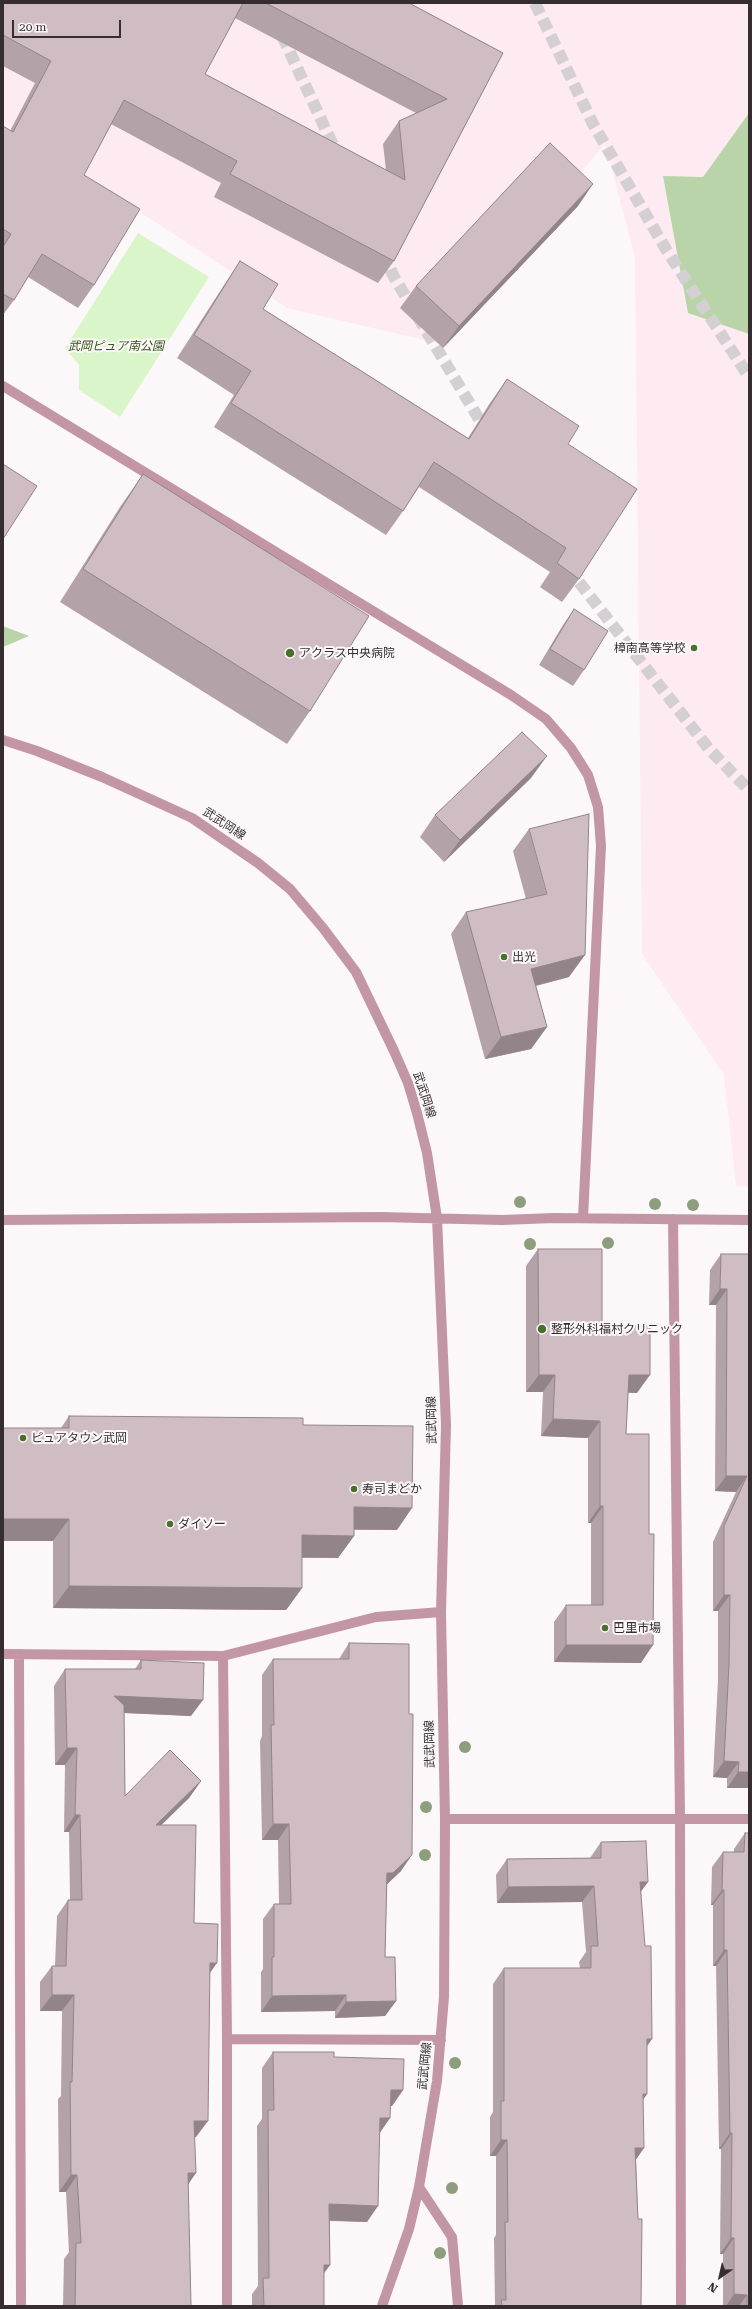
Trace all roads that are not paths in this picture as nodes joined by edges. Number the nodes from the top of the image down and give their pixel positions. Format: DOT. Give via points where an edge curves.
graph roads {
  1 [pos="3,386"];
  2 [pos="3,740"];
  3 [pos="437,1218"];
  4 [pos="583,1218"];
  5 [pos="673,1219"];
  6 [pos="3,1220"];
  7 [pos="749,1220"];
  8 [pos="441,1612"];
  9 [pos="3,1654"];
  10 [pos="19,1654"];
  11 [pos="223,1656"];
  12 [pos="680,1818"];
  13 [pos="445,1819"];
  14 [pos="749,1819"];
  15 [pos="227,2039"];
  16 [pos="441,2040"];
  17 [pos="419,2187"];
  18 [pos="21,2306"];
  19 [pos="227,2306"];
  20 [pos="382,2306"];
  21 [pos="458,2306"];
  22 [pos="681,2306"];
  1 -- 4 [label="street" via="511,695 546,719 571,748 588,775 598,807 601,846"];
  2 -- 3 [label="street, 武武岡線" via="102,777 192,818 290,889 356,972 394,1051 417,1113 427,1153"];
  3 -- 4 [label="street"];
  3 -- 6 [label="street"];
  3 -- 8 [label="street, 武武岡線" via="446,1425"];
  4 -- 5 [label="street"];
  5 -- 7 [label="street"];
  5 -- 12 [label="street"];
  8 -- 11 [label="street" via="376,1616"];
  8 -- 13 [label="street, 武武岡線"];
  9 -- 10 [label="street"];
  10 -- 11 [label="street"];
  10 -- 18 [label="street"];
  11 -- 15 [label="street"];
  12 -- 13 [label="street"];
  12 -- 14 [label="street"];
  12 -- 22 [label="street"];
  13 -- 16 [label="street, 武武岡線" via="444,1997"];
  15 -- 16 [label="street"];
  15 -- 19 [label="street"];
  16 -- 17 [label="street, 武武岡線" via="431,2124"];
  17 -- 20 [label="street, 武武岡線" via="409,2230"];
  17 -- 21 [label="street" via="452,2237"];
}
